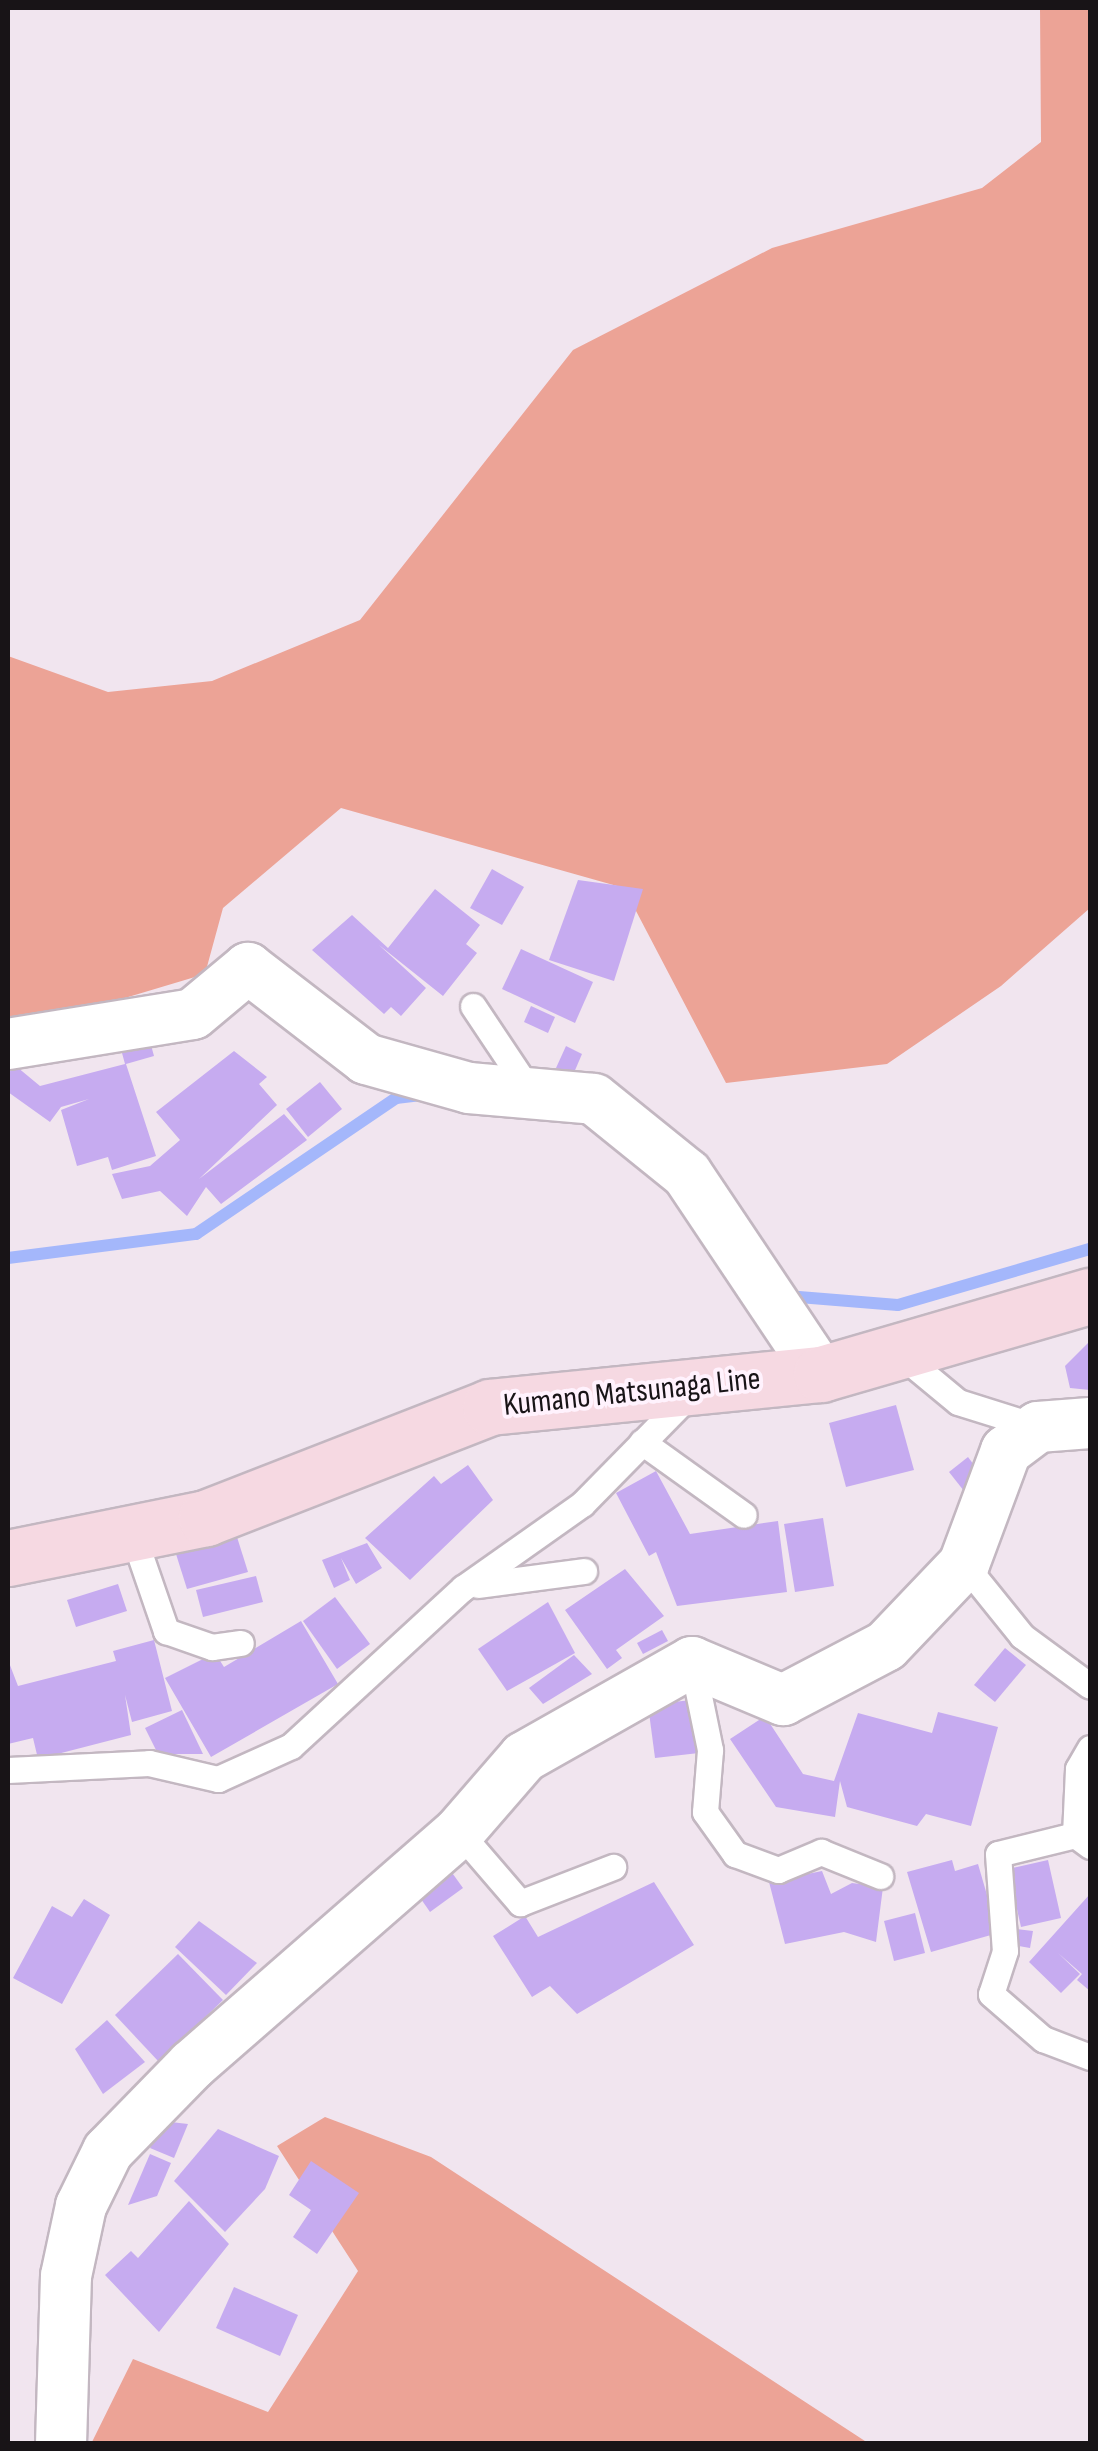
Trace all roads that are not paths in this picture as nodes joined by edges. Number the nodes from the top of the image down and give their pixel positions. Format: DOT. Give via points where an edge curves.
graph roads {
  1 [pos="473,1006"];
  2 [pos="8,1044"];
  3 [pos="528,1090"];
  4 [pos="1090,1296"];
  5 [pos="900,1354"];
  6 [pos="821,1374"];
  7 [pos="699,1384"];
  8 [pos="1090,1423"];
  9 [pos="1038,1428"];
  10 [pos="642,1442"];
  11 [pos="744,1515"];
  12 [pos="134,1535"];
  13 [pos="8,1558"];
  14 [pos="964,1564"];
  15 [pos="584,1571"];
  16 [pos="463,1588"];
  17 [pos="241,1643"];
  18 [pos="692,1662"];
  19 [pos="1090,1686"];
  20 [pos="1090,1748"];
  21 [pos="8,1770"];
  22 [pos="460,1832"];
  23 [pos="1083,1841"];
  24 [pos="613,1867"];
  25 [pos="880,1876"];
  26 [pos="1090,2057"];
  27 [pos="61,2444"];
  1 -- 3 [label="lane"];
  2 -- 3 [label="street" via="193,1014 248,968 366,1059 469,1088"];
  3 -- 6 [label="street" via="594,1099 688,1174"];
  4 -- 5 [label="main road, Kumano Matsunaga Line"];
  5 -- 6 [label="main road, Kumano Matsunaga Line"];
  5 -- 9 [label="lane" via="973,1410"];
  6 -- 7 [label="main road, Kumano Matsunaga Line"];
  7 -- 10 [label="lane"];
  7 -- 12 [label="main road, Kumano Matsunaga Line" via="490,1406 206,1518"];
  8 -- 9 [label="street"];
  9 -- 14 [label="street" via="1006,1451"];
  10 -- 11 [label="lane"];
  10 -- 16 [label="lane" via="582,1504"];
  12 -- 13 [label="main road, Kumano Matsunaga Line"];
  12 -- 17 [label="lane" via="166,1631 212,1646"];
  14 -- 18 [label="street" via="886,1646 783,1700"];
  14 -- 19 [label="lane" via="1022,1636"];
  15 -- 16 [label="lane"];
  16 -- 21 [label="lane" via="291,1746 218,1779 149,1763"];
  18 -- 22 [label="street" via="524,1758"];
  18 -- 25 [label="lane" via="710,1750 705,1812 736,1854 778,1870 820,1852"];
  20 -- 23 [label="lane" via="1078,1769"];
  22 -- 24 [label="lane" via="520,1903"];
  22 -- 27 [label="street" via="192,2065 108,2151 80,2206 66,2276"];
  23 -- 26 [label="lane" via="998,1854 1006,1950 992,1994 1043,2039"];
}
